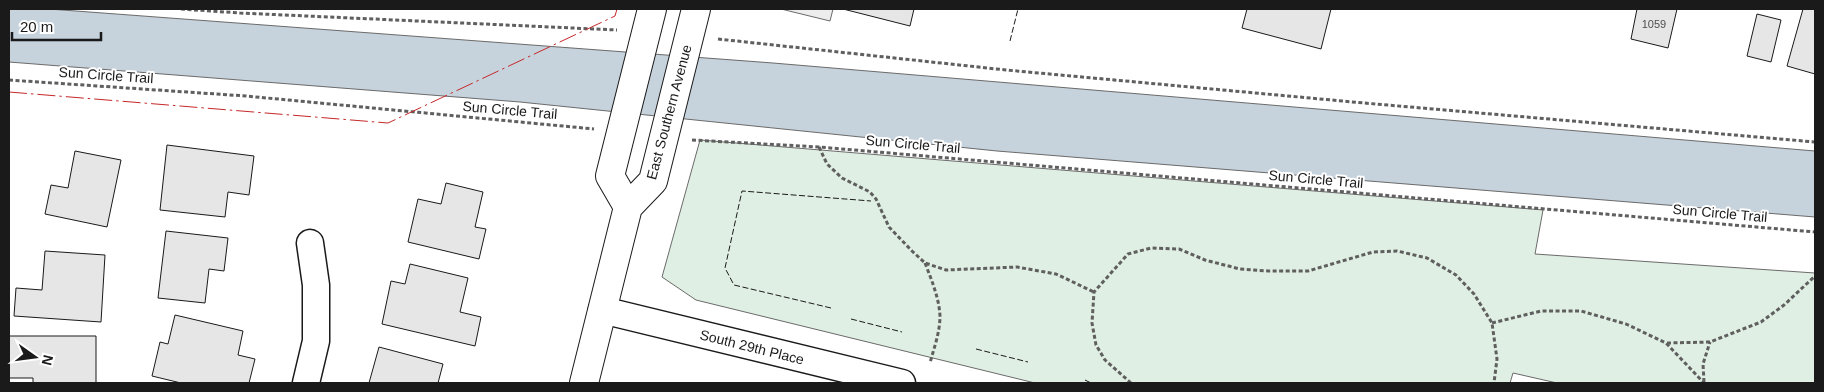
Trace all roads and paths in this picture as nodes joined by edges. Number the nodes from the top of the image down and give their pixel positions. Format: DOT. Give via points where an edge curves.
graph roads {
  1 [pos="181,9"];
  2 [pos="696,9"];
  3 [pos="648,29"];
  4 [pos="688,43"];
  5 [pos="9,80"];
  6 [pos="624,123"];
  7 [pos="667,127"];
  8 [pos="1815,142"];
  9 [pos="819,147"];
  10 [pos="628,206"];
  11 [pos="1815,232"];
  12 [pos="310,243"];
  13 [pos="925,263"];
  14 [pos="1815,276"];
  15 [pos="1094,292"];
  16 [pos="602,310"];
  17 [pos="1492,323"];
  18 [pos="1710,342"];
  19 [pos="1666,343"];
  20 [pos="930,363"];
  21 [pos="889,382"];
  22 [pos="306,383"];
  23 [pos="584,383"];
  24 [pos="1131,383"];
  25 [pos="1494,383"];
  1 -- 3 [label="path"];
  2 -- 4 [label="main road, East Southern Avenue"];
  3 -- 6 [label="main road"];
  4 -- 7 [label="main road, East Southern Avenue"];
  4 -- 8 [label="path"];
  5 -- 6 [label="path, Sun Circle Trail"];
  6 -- 10 [label="main road" via="610,176"];
  7 -- 9 [label="path, Sun Circle Trail" via="694,140"];
  7 -- 10 [label="main road, East Southern Avenue" via="653,181"];
  9 -- 11 [label="path, Sun Circle Trail"];
  9 -- 13 [label="path" via="827,164 842,178 870,192 888,227"];
  10 -- 16 [label="main road"];
  12 -- 22 [label="street" via="316,285 316,341"];
  13 -- 15 [label="path" via="946,270 1017,267 1056,274"];
  13 -- 20 [label="path" via="940,317"];
  14 -- 18 [label="path" via="1760,322"];
  15 -- 17 [label="path" via="1128,254 1151,248 1179,249 1240,269 1268,271 1308,270 1373,252 1397,251 1427,258 1456,275 1474,294"];
  15 -- 24 [label="path" via="1092,324 1096,345 1105,360"];
  16 -- 21 [label="street, South 29th Place"];
  16 -- 23 [label="main road"];
  17 -- 19 [label="path" via="1541,311 1581,311 1626,324"];
  17 -- 25 [label="path" via="1496,359"];
  18 -- 19 [label="path"];
  18 -- 19 [label="path" via="1703,364 1704,383"];
}
